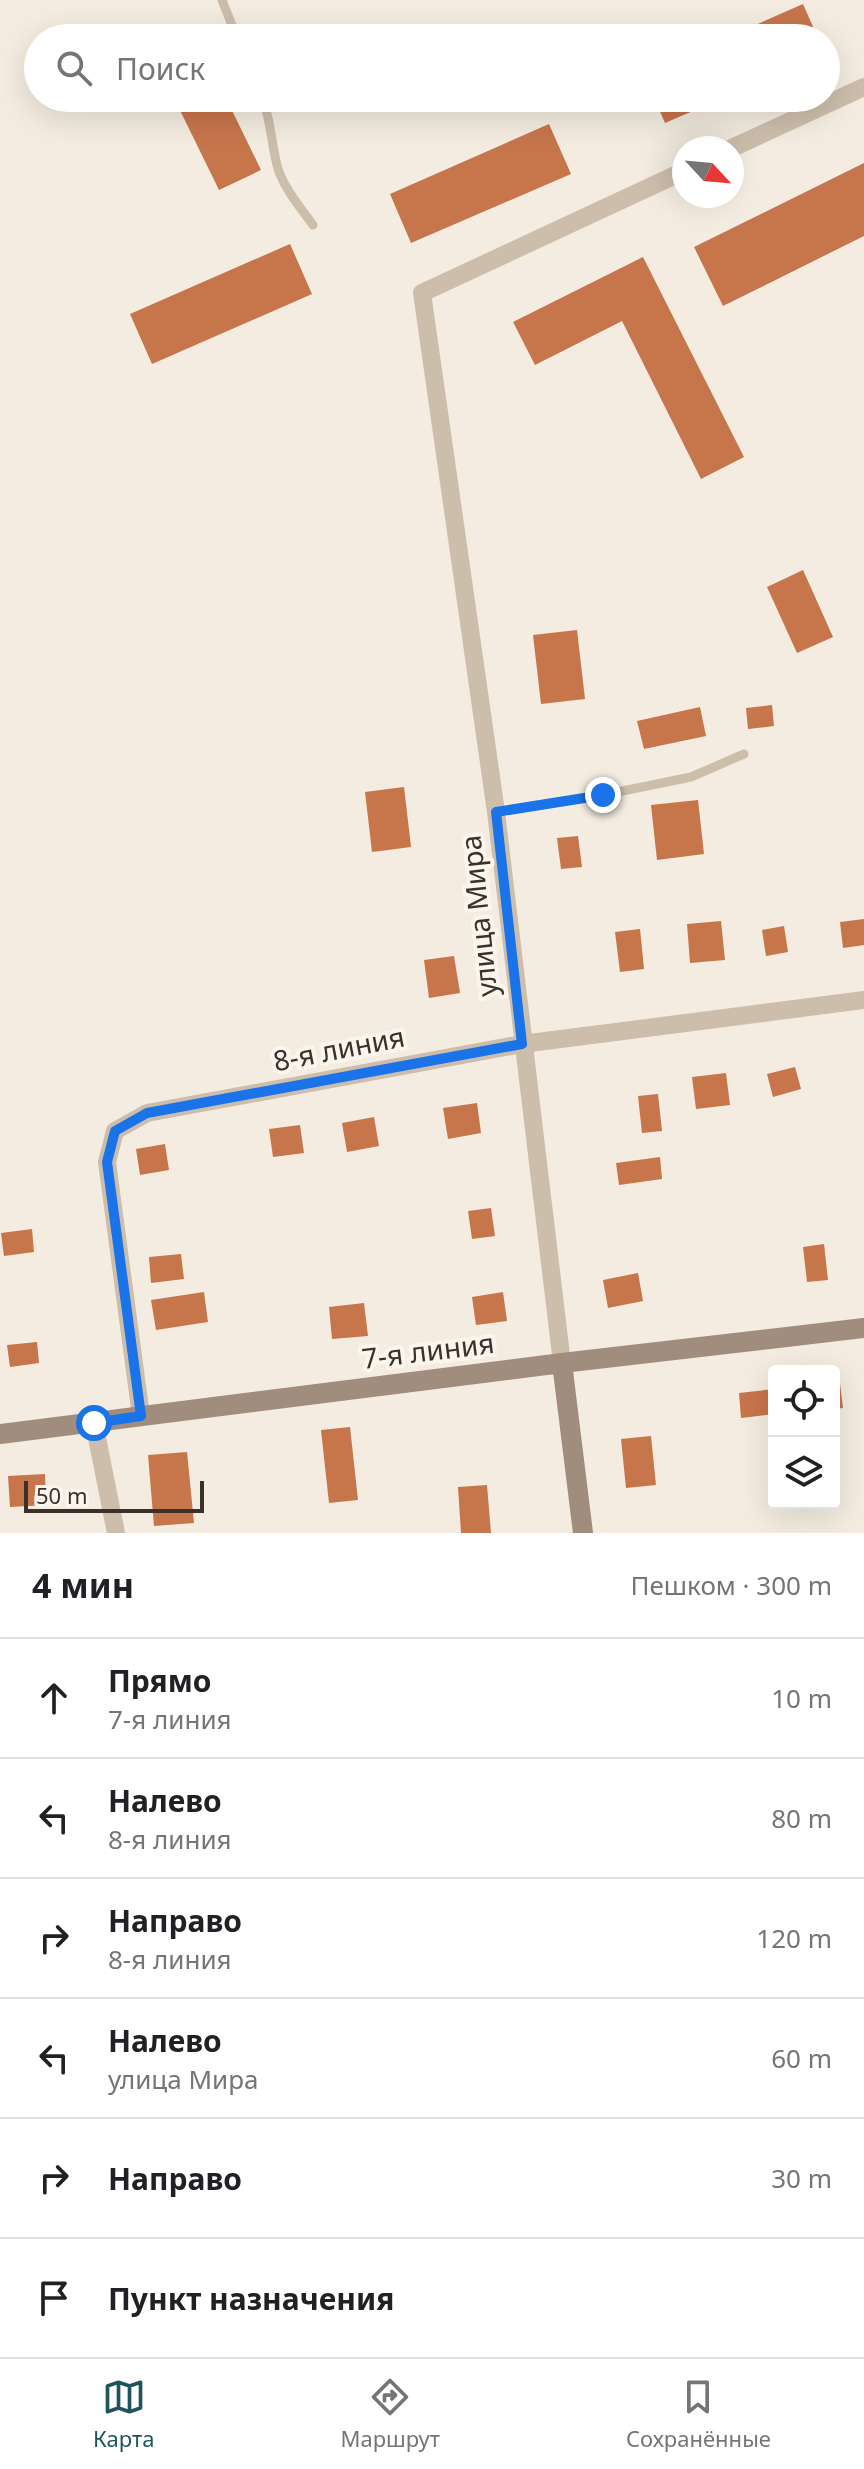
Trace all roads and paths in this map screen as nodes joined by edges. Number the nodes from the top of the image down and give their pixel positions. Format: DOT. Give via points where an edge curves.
graph roads {
  1 [pos="222,0"];
  2 [pos="231,24"];
  3 [pos="864,87"];
  4 [pos="840,98"];
  5 [pos="267,112"];
  6 [pos="810,112"];
  7 [pos="744,142"];
  8 [pos="672,177"];
  9 [pos="313,225"];
  10 [pos="744,754"];
  11 [pos="496,812"];
  12 [pos="864,1000"];
  13 [pos="522,1044"];
  14 [pos="864,1328"];
  15 [pos="562,1363"];
  16 [pos="141,1416"];
  17 [pos="94,1423"];
  18 [pos="0,1434"];
  19 [pos="116,1533"];
  20 [pos="583,1533"];
  1 -- 2 [label="lane"];
  3 -- 4 [label="street"];
  5 -- 9 [label="lane" via="278,169"];
  6 -- 7 [label="street"];
  8 -- 11 [label="street, улица Мира" via="422,293"];
  10 -- 11 [label="lane" via="691,777"];
  11 -- 13 [label="street, улица Мира"];
  12 -- 13 [label="street, 8-я линия"];
  13 -- 15 [label="street, улица Мира"];
  13 -- 16 [label="street, 8-я линия" via="147,1113 115,1131 107,1162"];
  14 -- 15 [label="main road, 7-я линия"];
  15 -- 16 [label="main road, 7-я линия"];
  15 -- 20 [label="main road, улица Мира"];
  16 -- 17 [label="main road, 7-я линия"];
  17 -- 18 [label="main road, 7-я линия"];
  17 -- 19 [label="street"];
}
